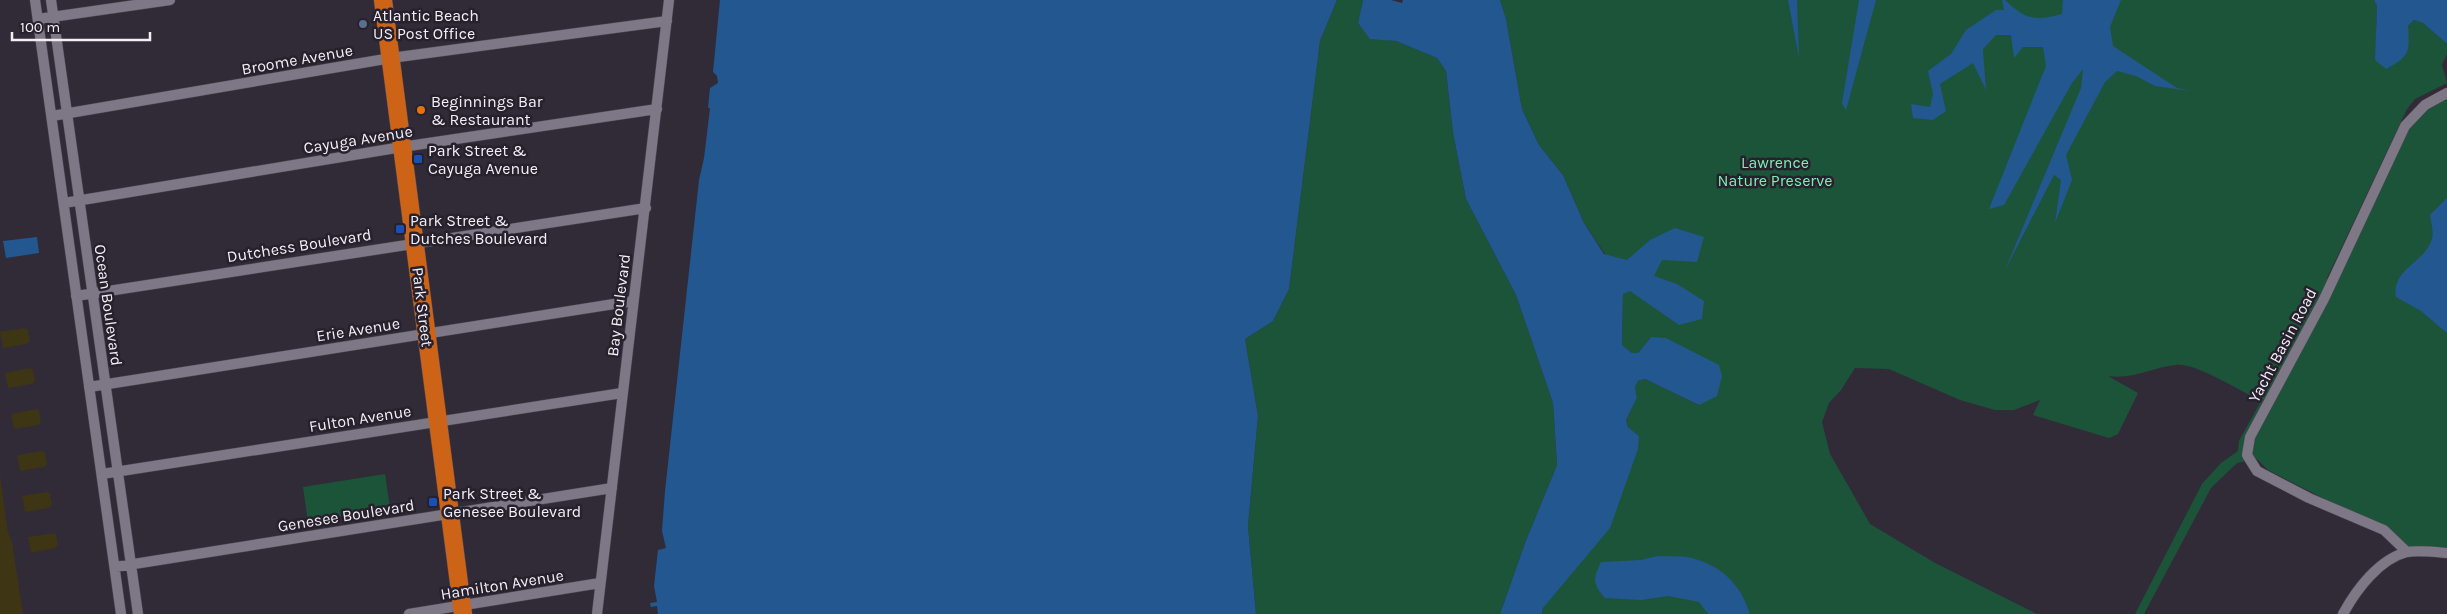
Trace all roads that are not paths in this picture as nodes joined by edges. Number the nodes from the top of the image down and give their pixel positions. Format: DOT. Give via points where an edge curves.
graph roads {
  1 [pos="35,0"];
  2 [pos="51,0"];
  3 [pos="170,0"];
  4 [pos="383,0"];
  5 [pos="669,0"];
  6 [pos="53,17"];
  7 [pos="38,19"];
  8 [pos="667,21"];
  9 [pos="391,58"];
  10 [pos="2447,93"];
  11 [pos="657,109"];
  12 [pos="67,113"];
  13 [pos="52,116"];
  14 [pos="402,147"];
  15 [pos="79,200"];
  16 [pos="64,203"];
  17 [pos="646,208"];
  18 [pos="414,243"];
  19 [pos="92,293"];
  20 [pos="76,296"];
  21 [pos="633,301"];
  22 [pos="426,334"];
  23 [pos="106,385"];
  24 [pos="88,388"];
  25 [pos="622,392"];
  26 [pos="437,421"];
  27 [pos="118,471"];
  28 [pos="102,474"];
  29 [pos="612,488"];
  30 [pos="450,514"];
  31 [pos="2408,552"];
  32 [pos="2447,553"];
  33 [pos="131,564"];
  34 [pos="114,567"];
  35 [pos="600,583"];
  36 [pos="462,610"];
  37 [pos="121,614"];
  38 [pos="138,614"];
  39 [pos="408,614"];
  40 [pos="596,614"];
  41 [pos="2343,614"];
  1 -- 7 [label="street, Ocean Boulevard"];
  2 -- 6 [label="street, Ocean Boulevard"];
  3 -- 6 [label="street"];
  4 -- 9 [label="highway, Park Street"];
  5 -- 8 [label="street, Bay Boulevard"];
  6 -- 7 [label="street"];
  6 -- 12 [label="street, Ocean Boulevard"];
  7 -- 13 [label="street, Ocean Boulevard"];
  8 -- 9 [label="street, Broome Avenue"];
  8 -- 11 [label="street, Bay Boulevard"];
  9 -- 12 [label="street, Broome Avenue"];
  9 -- 14 [label="highway, Park Street"];
  10 -- 31 [label="street, Yacht Basin Road" via="2425,105 2405,126 2324,299 2250,437 2247,450 2251,463 2267,478 2384,530"];
  11 -- 14 [label="street, Cayuga Avenue"];
  11 -- 17 [label="street, Bay Boulevard"];
  12 -- 13 [label="street, Broome Avenue"];
  12 -- 15 [label="street, Ocean Boulevard"];
  13 -- 16 [label="street, Ocean Boulevard"];
  14 -- 15 [label="street, Cayuga Avenue"];
  14 -- 18 [label="highway, Park Street"];
  15 -- 16 [label="street, Cayuga Avenue"];
  15 -- 19 [label="street, Ocean Boulevard"];
  16 -- 20 [label="street, Ocean Boulevard"];
  17 -- 18 [label="street, Dutchess Boulevard"];
  17 -- 21 [label="street, Bay Boulevard"];
  18 -- 19 [label="street, Dutchess Boulevard"];
  18 -- 22 [label="highway, Park Street"];
  19 -- 20 [label="street, Dutchess Boulevard"];
  19 -- 23 [label="street, Ocean Boulevard"];
  20 -- 24 [label="street, Ocean Boulevard"];
  21 -- 22 [label="street, Erie Avenue"];
  21 -- 25 [label="street, Bay Boulevard"];
  22 -- 23 [label="street, Erie Avenue"];
  22 -- 26 [label="highway, Park Street"];
  23 -- 24 [label="street, Erie Avenue"];
  23 -- 27 [label="street, Ocean Boulevard"];
  24 -- 28 [label="street, Ocean Boulevard"];
  25 -- 26 [label="street, Fulton Avenue"];
  25 -- 29 [label="street, Bay Boulevard"];
  26 -- 27 [label="street, Fulton Avenue"];
  26 -- 30 [label="highway, Park Street"];
  27 -- 28 [label="street, Fulton Avenue"];
  27 -- 33 [label="street, Ocean Boulevard"];
  28 -- 34 [label="street, Ocean Boulevard"];
  29 -- 30 [label="street, Genesee Boulevard"];
  29 -- 35 [label="street, Bay Boulevard"];
  30 -- 33 [label="street, Genesee Boulevard"];
  30 -- 36 [label="highway, Park Street"];
  31 -- 32 [label="street"];
  31 -- 41 [label="street" via="2379,567"];
  33 -- 34 [label="street, Genesee Boulevard"];
  33 -- 38 [label="street, Ocean Boulevard"];
  34 -- 37 [label="street, Ocean Boulevard"];
  35 -- 36 [label="street, Hamilton Avenue"];
  35 -- 40 [label="street, Bay Boulevard"];
  36 -- 39 [label="street, Hamilton Avenue"];
}
